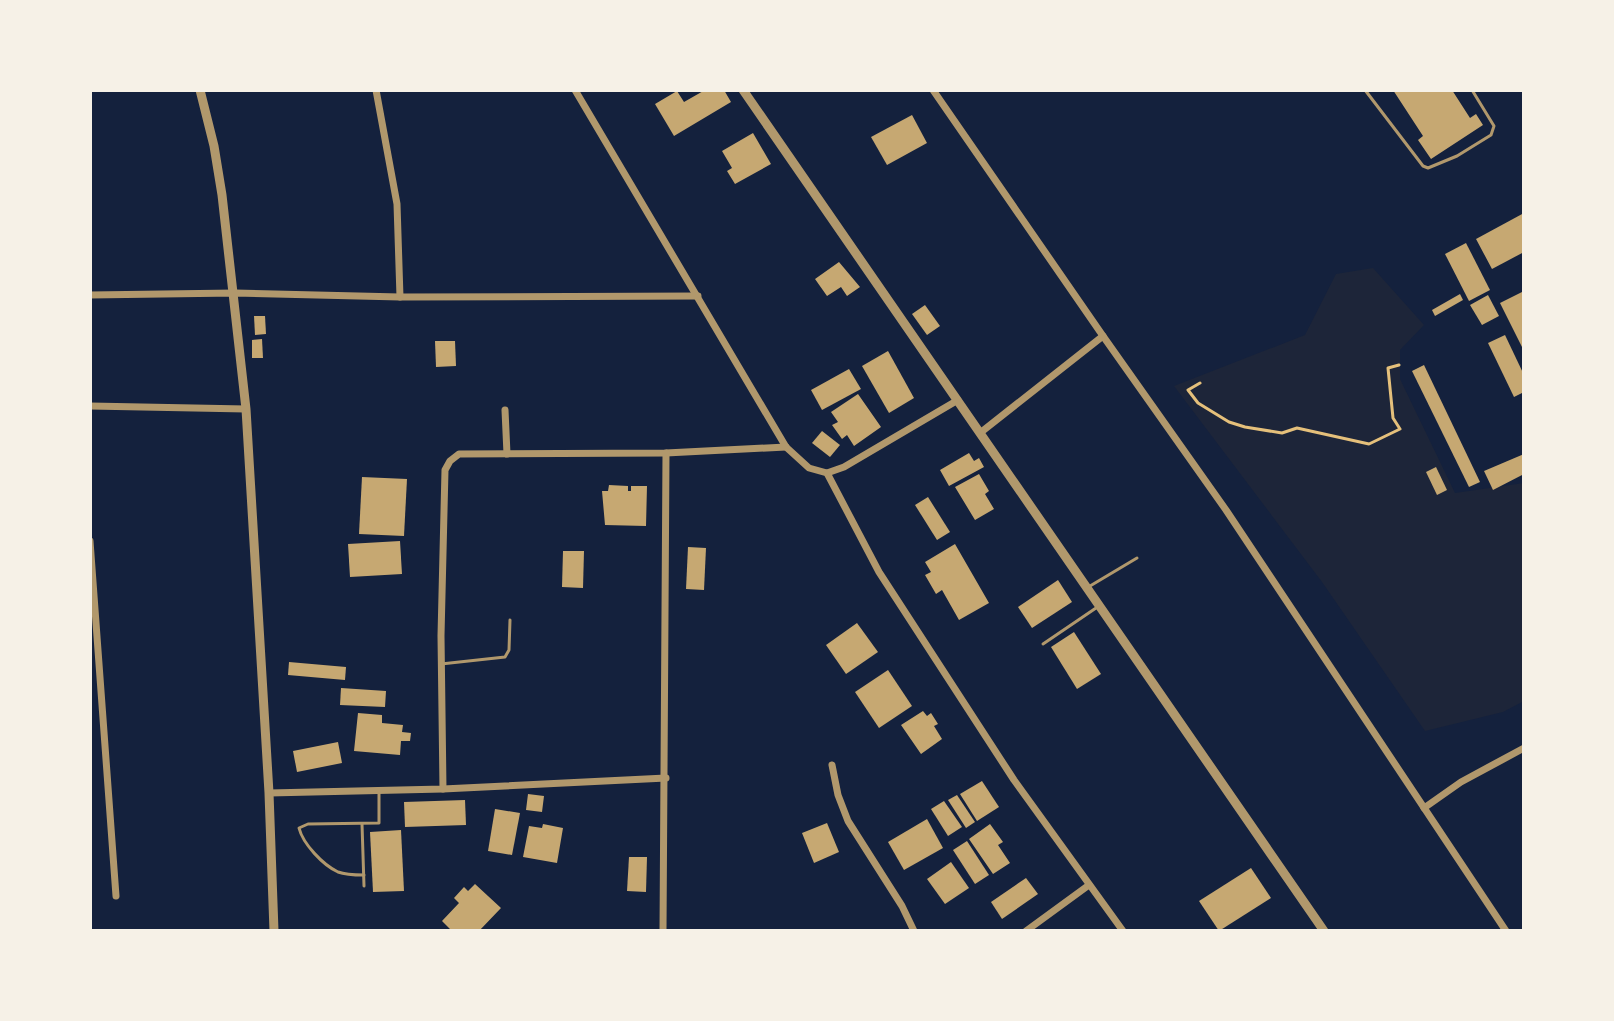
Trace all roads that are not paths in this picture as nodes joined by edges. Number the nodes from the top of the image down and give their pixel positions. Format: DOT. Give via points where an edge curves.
graph roads {
  1 [pos="200,90"];
  2 [pos="376,90"];
  3 [pos="575,90"];
  4 [pos="743,90"];
  5 [pos="933,90"];
  6 [pos="1365,90"];
  7 [pos="1472,90"];
  8 [pos="235,293"];
  9 [pos="90,295"];
  10 [pos="698,296"];
  11 [pos="400,297"];
  12 [pos="1103,336"];
  13 [pos="958,400"];
  14 [pos="90,406"];
  15 [pos="246,409"];
  16 [pos="505,410"];
  17 [pos="980,433"];
  18 [pos="786,447"];
  19 [pos="666,453"];
  20 [pos="507,454"];
  21 [pos="827,473"];
  22 [pos="90,541"];
  23 [pos="1137,558"];
  24 [pos="1087,588"];
  25 [pos="1099,605"];
  26 [pos="510,620"];
  27 [pos="1043,644"];
  28 [pos="441,664"];
  29 [pos="1524,748"];
  30 [pos="832,765"];
  31 [pos="666,778"];
  32 [pos="443,789"];
  33 [pos="379,790"];
  34 [pos="269,793"];
  35 [pos="1424,808"];
  36 [pos="362,824"];
  37 [pos="364,875"];
  38 [pos="1089,885"];
  39 [pos="364,886"];
  40 [pos="116,896"];
  41 [pos="274,931"];
  42 [pos="663,931"];
  43 [pos="914,931"];
  44 [pos="1026,931"];
  45 [pos="1123,931"];
  46 [pos="1324,931"];
  47 [pos="1506,931"];
  1 -- 8 [label="street" via="216,158"];
  2 -- 11 [label="street" via="397,204"];
  3 -- 10 [label="street"];
  4 -- 13 [label="street"];
  5 -- 12 [label="street"];
  6 -- 7 [label="lane" via="1428,168 1491,135 1494,126"];
  8 -- 9 [label="street"];
  8 -- 11 [label="street"];
  8 -- 15 [label="street"];
  10 -- 11 [label="street"];
  10 -- 18 [label="street"];
  12 -- 17 [label="street"];
  12 -- 35 [label="street"];
  13 -- 17 [label="street"];
  13 -- 21 [label="street"];
  14 -- 15 [label="street"];
  15 -- 34 [label="street"];
  16 -- 20 [label="street"];
  17 -- 24 [label="street"];
  18 -- 19 [label="street"];
  18 -- 21 [label="street" via="809,468"];
  19 -- 20 [label="street"];
  19 -- 31 [label="street"];
  20 -- 28 [label="street" via="459,454 445,470"];
  21 -- 38 [label="street" via="879,572"];
  22 -- 40 [label="street"];
  23 -- 24 [label="lane"];
  24 -- 25 [label="street"];
  25 -- 27 [label="lane"];
  25 -- 46 [label="street"];
  26 -- 28 [label="lane" via="505,657"];
  28 -- 32 [label="street"];
  29 -- 35 [label="street"];
  30 -- 43 [label="street" via="848,821"];
  31 -- 32 [label="street"];
  31 -- 42 [label="street"];
  32 -- 33 [label="street"];
  33 -- 34 [label="street"];
  33 -- 36 [label="lane" via="379,823"];
  34 -- 41 [label="street"];
  35 -- 47 [label="street"];
  36 -- 37 [label="lane"];
  36 -- 37 [label="lane" via="299,828 329,866"];
  37 -- 39 [label="lane"];
  38 -- 44 [label="street"];
  38 -- 45 [label="street"];
}
